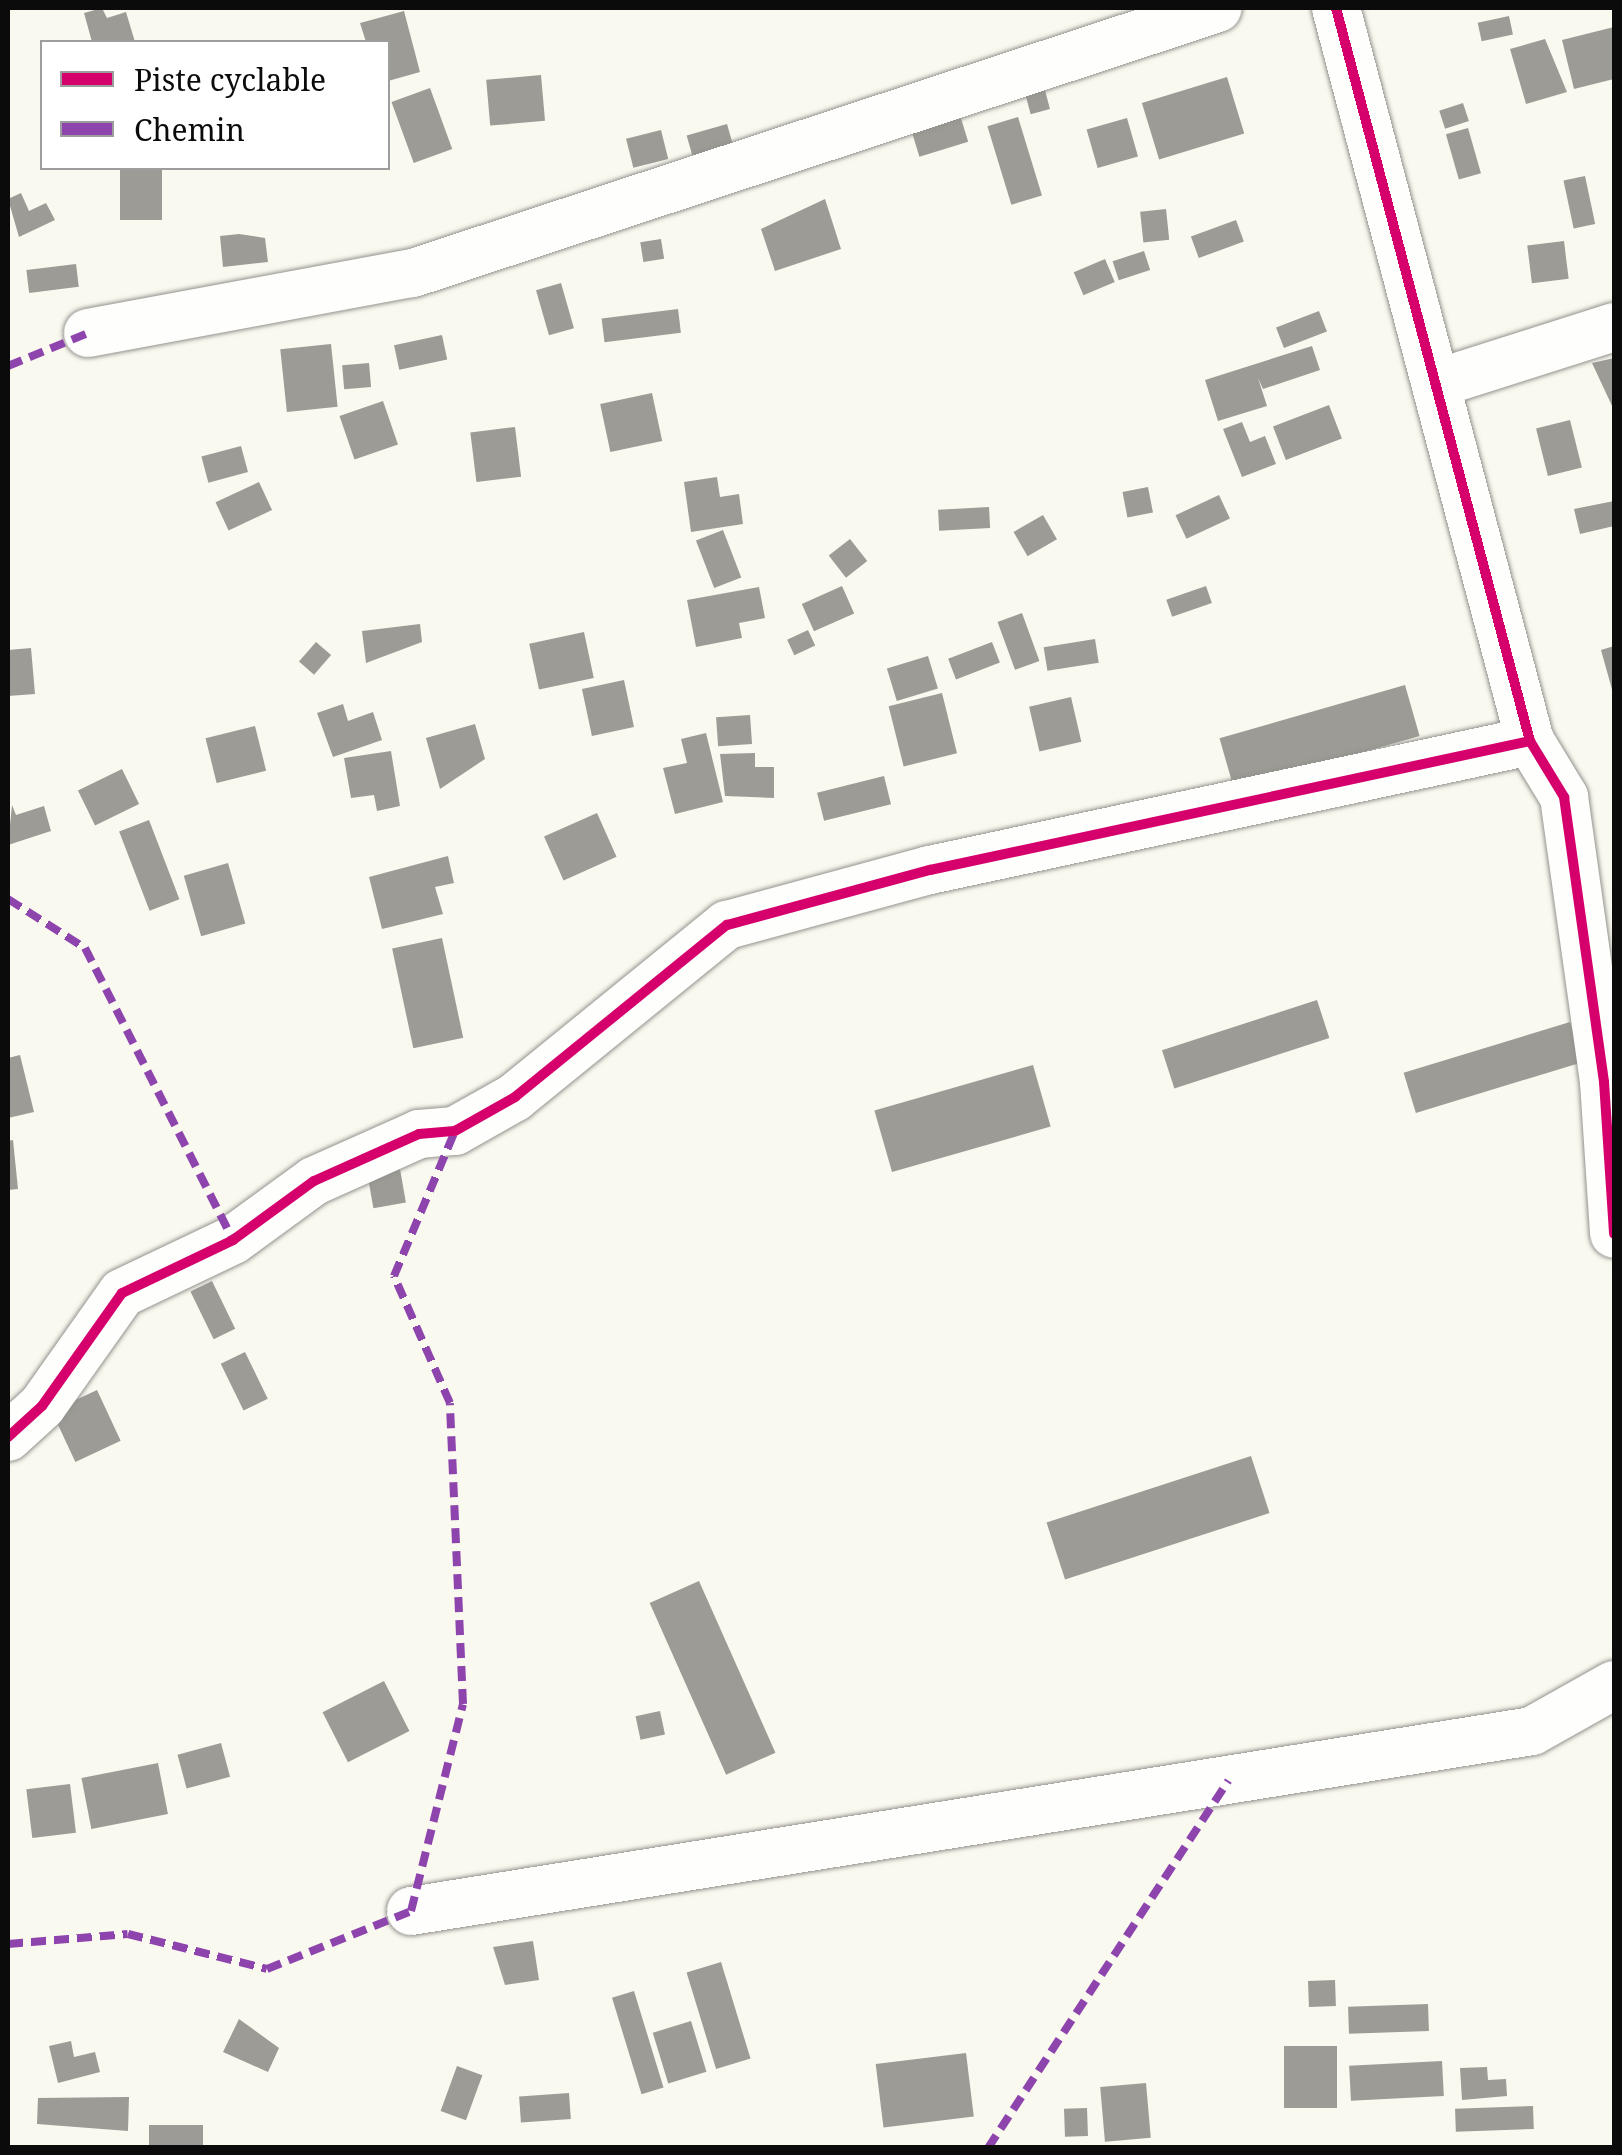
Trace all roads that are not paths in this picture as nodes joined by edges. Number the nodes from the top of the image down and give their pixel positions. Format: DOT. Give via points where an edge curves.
graph roads {
  1 [pos="1218,8"];
  2 [pos="1336,8"];
  3 [pos="1614,327"];
  4 [pos="88,332"];
  5 [pos="1441,382"];
  6 [pos="1530,742"];
  7 [pos="1614,1234"];
  8 [pos="8,1437"];
  9 [pos="1614,1685"];
  10 [pos="411,1911"];
  1 -- 4 [label="street" via="413,274"];
  2 -- 5 [label="street"];
  3 -- 5 [label="street"];
  5 -- 6 [label="street"];
  6 -- 7 [label="street" via="1564,797 1604,1082"];
  6 -- 8 [label="street" via="930,870 727,925 516,1096 455,1131 419,1134 314,1181 234,1240 122,1293 42,1406"];
  9 -- 10 [label="street" via="1532,1731"];
}
